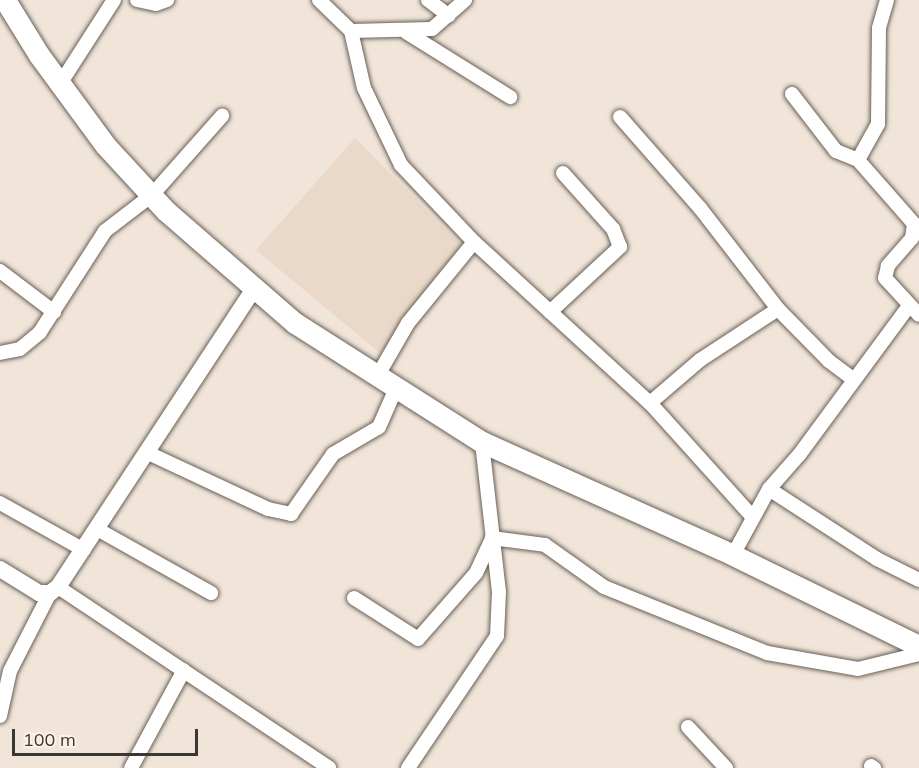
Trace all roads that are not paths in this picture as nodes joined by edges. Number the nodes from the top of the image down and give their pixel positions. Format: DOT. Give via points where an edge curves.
graph roads {
  1 [pos="5,0"];
  2 [pos="114,0"];
  3 [pos="137,0"];
  4 [pos="167,0"];
  5 [pos="319,0"];
  6 [pos="428,0"];
  7 [pos="465,0"];
  8 [pos="887,0"];
  9 [pos="449,16"];
  10 [pos="405,30"];
  11 [pos="351,31"];
  12 [pos="60,84"];
  13 [pos="792,94"];
  14 [pos="510,97"];
  15 [pos="222,116"];
  16 [pos="620,117"];
  17 [pos="858,160"];
  18 [pos="563,173"];
  19 [pos="152,195"];
  20 [pos="474,242"];
  21 [pos="0,271"];
  22 [pos="252,290"];
  23 [pos="778,309"];
  24 [pos="914,310"];
  25 [pos="54,312"];
  26 [pos="550,312"];
  27 [pos="0,353"];
  28 [pos="378,375"];
  29 [pos="854,380"];
  30 [pos="397,386"];
  31 [pos="650,404"];
  32 [pos="482,442"];
  33 [pos="146,452"];
  34 [pos="769,489"];
  35 [pos="0,503"];
  36 [pos="751,515"];
  37 [pos="97,530"];
  38 [pos="492,538"];
  39 [pos="84,550"];
  40 [pos="733,555"];
  41 [pos="0,569"];
  42 [pos="919,580"];
  43 [pos="54,590"];
  44 [pos="211,593"];
  45 [pos="354,598"];
  46 [pos="919,646"];
  47 [pos="919,654"];
  48 [pos="183,670"];
  49 [pos="0,716"];
  50 [pos="688,727"];
  51 [pos="314,764"];
  52 [pos="131,768"];
  53 [pos="329,768"];
  54 [pos="408,768"];
  55 [pos="726,768"];
  1 -- 12 [label="main road"];
  2 -- 12 [label="street"];
  3 -- 4 [label="street" via="156,4"];
  5 -- 11 [label="street"];
  6 -- 9 [label="street"];
  7 -- 9 [label="street"];
  8 -- 17 [label="street" via="879,28 878,124"];
  9 -- 10 [label="street" via="432,29"];
  10 -- 11 [label="street"];
  10 -- 14 [label="street"];
  11 -- 20 [label="street" via="364,88 401,165"];
  12 -- 19 [label="main road" via="105,145"];
  13 -- 17 [label="street" via="836,151"];
  15 -- 19 [label="street"];
  16 -- 23 [label="street" via="700,208"];
  17 -- 24 [label="street" via="914,224 912,238 888,266 885,278"];
  18 -- 26 [label="street" via="613,229 620,247"];
  19 -- 22 [label="main road"];
  19 -- 25 [label="street" via="105,231"];
  20 -- 26 [label="street"];
  20 -- 28 [label="street" via="408,323"];
  21 -- 25 [label="street"];
  22 -- 28 [label="main road" via="343,356"];
  22 -- 33 [label="street"];
  23 -- 29 [label="street" via="829,361"];
  23 -- 31 [label="street" via="700,360"];
  24 -- 29 [label="street"];
  25 -- 27 [label="street" via="29,344"];
  26 -- 31 [label="street"];
  28 -- 30 [label="main road"];
  29 -- 34 [label="street"];
  30 -- 32 [label="main road"];
  30 -- 33 [label="street" via="379,427 333,454 291,514 268,509"];
  31 -- 36 [label="street"];
  32 -- 38 [label="street"];
  32 -- 40 [label="main road"];
  33 -- 37 [label="street"];
  34 -- 36 [label="street"];
  34 -- 42 [label="street" via="877,559"];
  35 -- 39 [label="street"];
  36 -- 40 [label="street"];
  37 -- 39 [label="street"];
  37 -- 44 [label="street"];
  38 -- 45 [label="street" via="476,573 418,639"];
  38 -- 47 [label="street" via="545,545 604,587 767,653 858,669"];
  38 -- 54 [label="street" via="500,592 498,636"];
  39 -- 43 [label="street"];
  40 -- 46 [label="main road"];
  41 -- 43 [label="street" via="28,588"];
  43 -- 48 [label="street"];
  43 -- 49 [label="street" via="10,671"];
  48 -- 51 [label="street"];
  48 -- 52 [label="street"];
  50 -- 55 [label="street"];
  51 -- 53 [label="street"];
}
